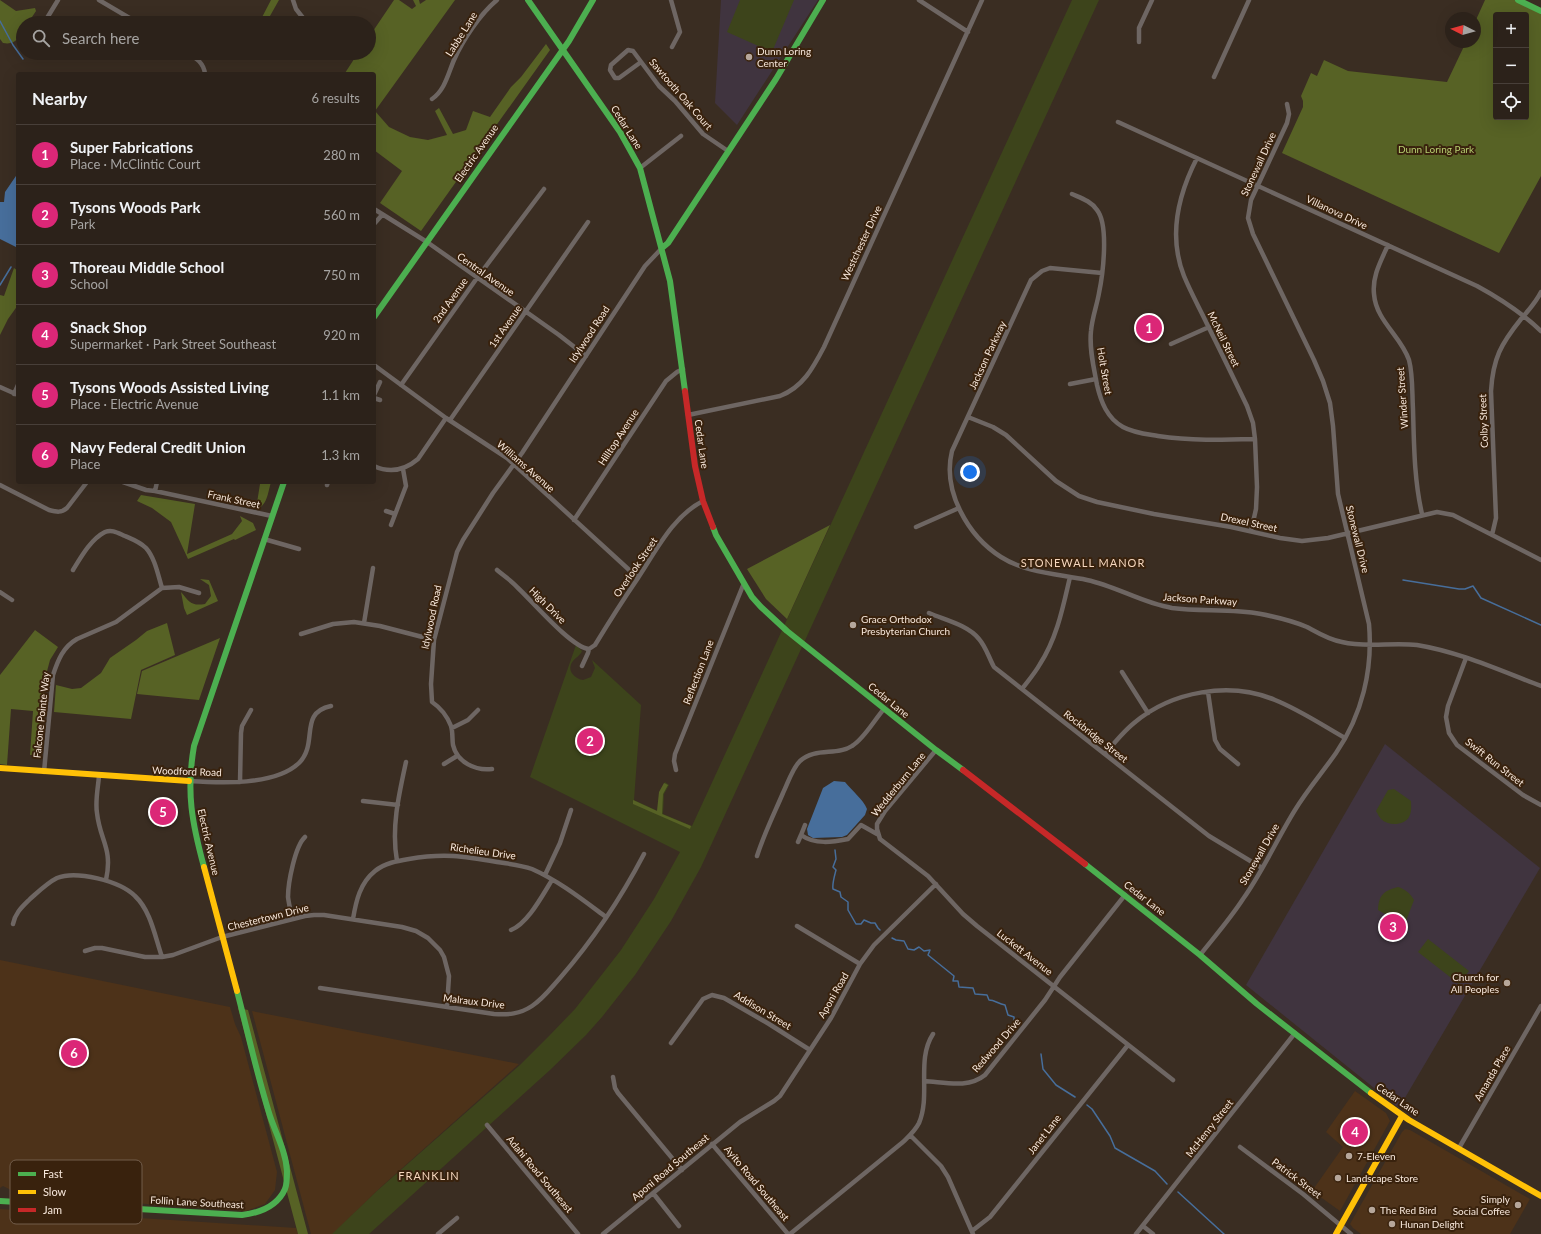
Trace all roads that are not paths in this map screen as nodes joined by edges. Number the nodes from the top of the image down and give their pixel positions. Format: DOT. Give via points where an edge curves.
graph roads {
  1 [pos="58,0"];
  2 [pos="99,0"];
  3 [pos="292,0"];
  4 [pos="497,0"];
  5 [pos="528,0"];
  6 [pos="594,0"];
  7 [pos="671,0"];
  8 [pos="823,0"];
  9 [pos="919,0"];
  10 [pos="982,0"];
  11 [pos="1152,0"];
  12 [pos="1248,0"];
  13 [pos="1518,0"];
  14 [pos="1541,10"];
  15 [pos="48,16"];
  16 [pos="126,16"];
  17 [pos="302,16"];
  18 [pos="968,32"];
  19 [pos="1139,42"];
  20 [pos="672,47"];
  21 [pos="562,50"];
  22 [pos="197,60"];
  23 [pos="641,62"];
  24 [pos="205,72"];
  25 [pos="1214,77"];
  26 [pos="432,99"];
  27 [pos="1287,104"];
  28 [pos="1118,122"];
  29 [pos="681,136"];
  30 [pos="728,151"];
  31 [pos="1197,158"];
  32 [pos="640,168"];
  33 [pos="1257,185"];
  34 [pos="544,189"];
  35 [pos="1072,194"];
  36 [pos="376,210"];
  37 [pos="382,214"];
  38 [pos="376,222"];
  39 [pos="588,222"];
  40 [pos="427,242"];
  41 [pos="1388,245"];
  42 [pos="662,248"];
  43 [pos="1102,273"];
  44 [pos="477,278"];
  45 [pos="1541,292"];
  46 [pos="525,312"];
  47 [pos="376,314"];
  48 [pos="1524,315"];
  49 [pos="1209,327"];
  50 [pos="1541,331"];
  51 [pos="1171,344"];
  52 [pos="586,356"];
  53 [pos="376,366"];
  54 [pos="683,369"];
  55 [pos="1096,379"];
  56 [pos="380,382"];
  57 [pos="1070,384"];
  58 [pos="401,385"];
  59 [pos="0,387"];
  60 [pos="376,391"];
  61 [pos="16,394"];
  62 [pos="376,397"];
  63 [pos="380,400"];
  64 [pos="688,415"];
  65 [pos="968,417"];
  66 [pos="448,419"];
  67 [pos="1255,438"];
  68 [pos="514,464"];
  69 [pos="376,467"];
  70 [pos="403,469"];
  71 [pos="85,484"];
  72 [pos="129,484"];
  73 [pos="156,484"];
  74 [pos="283,484"];
  75 [pos="0,485"];
  76 [pos="155,490"];
  77 [pos="703,501"];
  78 [pos="959,508"];
  79 [pos="386,511"];
  80 [pos="395,514"];
  81 [pos="1422,514"];
  82 [pos="272,516"];
  83 [pos="574,520"];
  84 [pos="392,524"];
  85 [pos="916,527"];
  86 [pos="1251,531"];
  87 [pos="1347,534"];
  88 [pos="1492,535"];
  89 [pos="264,539"];
  90 [pos="299,549"];
  91 [pos="1541,560"];
  92 [pos="373,568"];
  93 [pos="73,570"];
  94 [pos="497,570"];
  95 [pos="1070,577"];
  96 [pos="638,578"];
  97 [pos="744,583"];
  98 [pos="162,588"];
  99 [pos="0,592"];
  100 [pos="199,593"];
  101 [pos="12,600"];
  102 [pos="929,613"];
  103 [pos="364,623"];
  104 [pos="301,634"];
  105 [pos="434,640"];
  106 [pos="1371,644"];
  107 [pos="589,649"];
  108 [pos="1466,658"];
  109 [pos="582,666"];
  110 [pos="1122,672"];
  111 [pos="1541,686"];
  112 [pos="1022,689"];
  113 [pos="1208,692"];
  114 [pos="331,706"];
  115 [pos="884,708"];
  116 [pos="251,710"];
  117 [pos="478,710"];
  118 [pos="1148,713"];
  119 [pos="452,728"];
  120 [pos="1345,738"];
  121 [pos="936,750"];
  122 [pos="1105,754"];
  123 [pos="457,756"];
  124 [pos="406,762"];
  125 [pos="444,764"];
  126 [pos="1238,764"];
  127 [pos="0,768"];
  128 [pos="492,768"];
  129 [pos="676,770"];
  130 [pos="44,772"];
  131 [pos="99,776"];
  132 [pos="189,781"];
  133 [pos="240,782"];
  134 [pos="363,801"];
  135 [pos="398,804"];
  136 [pos="1541,805"];
  137 [pos="571,810"];
  138 [pos="805,826"];
  139 [pos="877,832"];
  140 [pos="801,835"];
  141 [pos="306,837"];
  142 [pos="798,842"];
  143 [pos="644,854"];
  144 [pos="757,856"];
  145 [pos="397,861"];
  146 [pos="1262,868"];
  147 [pos="545,875"];
  148 [pos="106,880"];
  149 [pos="552,880"];
  150 [pos="936,884"];
  151 [pos="1125,895"];
  152 [pos="606,917"];
  153 [pos="292,919"];
  154 [pos="353,919"];
  155 [pos="13,924"];
  156 [pos="797,926"];
  157 [pos="511,930"];
  158 [pos="222,937"];
  159 [pos="85,951"];
  160 [pos="1200,955"];
  161 [pos="162,957"];
  162 [pos="860,964"];
  163 [pos="1053,987"];
  164 [pos="320,988"];
  165 [pos="1541,1006"];
  166 [pos="447,1007"];
  167 [pos="933,1034"];
  168 [pos="1295,1034"];
  169 [pos="671,1043"];
  170 [pos="1128,1045"];
  171 [pos="810,1050"];
  172 [pos="613,1077"];
  173 [pos="1173,1080"];
  174 [pos="924,1081"];
  175 [pos="749,1115"];
  176 [pos="1402,1116"];
  177 [pos="487,1126"];
  178 [pos="910,1135"];
  179 [pos="712,1144"];
  180 [pos="1240,1148"];
  181 [pos="1459,1148"];
  182 [pos="682,1170"];
  183 [pos="653,1193"];
  184 [pos="1541,1196"];
  185 [pos="0,1201"];
  186 [pos="10,1202"];
  187 [pos="271,1206"];
  188 [pos="142,1209"];
  189 [pos="457,1218"];
  190 [pos="680,1226"];
  191 [pos="1143,1226"];
  192 [pos="1341,1226"];
  193 [pos="973,1232"];
  194 [pos="438,1234"];
  195 [pos="578,1234"];
  196 [pos="603,1234"];
  197 [pos="787,1234"];
  198 [pos="1136,1234"];
  199 [pos="1153,1234"];
  200 [pos="1336,1234"];
  201 [pos="1351,1234"];
  1 -- 15 [label="street"];
  2 -- 16 [label="street"];
  3 -- 17 [label="street"];
  4 -- 26 [label="street, Labbe Lane" via="466,39 441,91"];
  5 -- 21 [label="main road, Cedar Lane"];
  6 -- 21 [label="main road, Electric Avenue"];
  7 -- 20 [label="street" via="680,32"];
  8 -- 30 [label="main road, Idylwood Road" via="776,79"];
  9 -- 18 [label="street"];
  10 -- 18 [label="street, Westchester Drive"];
  11 -- 19 [label="street" via="1139,28"];
  12 -- 25 [label="street"];
  13 -- 14 [label="main road"];
  18 -- 64 [label="street, Westchester Drive" via="824,347 808,374 794,390 780,396"];
  21 -- 32 [label="main road, Cedar Lane" via="623,136"];
  21 -- 40 [label="main road, Electric Avenue"];
  22 -- 24 [label="street"];
  23 -- 23 [label="street, Sawtooth Oak Court" via="633,51 628,50 611,65 610,70 614,78 619,78"];
  23 -- 30 [label="street, Sawtooth Oak Court" via="702,134"];
  27 -- 33 [label="street, Stonewall Drive" via="1287,123"];
  28 -- 31 [label="street, Villanova Drive"];
  29 -- 32 [label="street"];
  30 -- 42 [label="main road, Idylwood Road" via="668,243"];
  31 -- 33 [label="street, Villanova Drive"];
  31 -- 49 [label="street, McNeil Street" via="1183,187 1176,229 1184,275"];
  32 -- 42 [label="main road, Cedar Lane"];
  33 -- 41 [label="street, Villanova Drive"];
  33 -- 87 [label="street, Stonewall Drive" via="1249,207 1250,227 1326,390 1333,426 1338,494"];
  34 -- 44 [label="street, 2nd Avenue"];
  35 -- 43 [label="street, Holt Street" via="1091,204 1101,217 1104,247"];
  36 -- 37 [label="street, Central Avenue"];
  37 -- 38 [label="street"];
  37 -- 40 [label="street, Central Avenue"];
  39 -- 46 [label="street, 1st Avenue"];
  40 -- 44 [label="street, Central Avenue"];
  40 -- 47 [label="main road, Electric Avenue"];
  41 -- 48 [label="street, Villanova Drive" via="1478,286"];
  41 -- 81 [label="street, Winder Street" via="1377,270 1374,294 1378,311 1398,338 1409,360 1416,481"];
  42 -- 52 [label="street, Idylwood Road" via="645,266"];
  42 -- 54 [label="main road, Cedar Lane" via="674,304"];
  43 -- 55 [label="street, Holt Street" via="1090,333"];
  43 -- 65 [label="street, Jackson Parkway" via="1054,268 1042,271 1031,280"];
  44 -- 46 [label="street, Central Avenue"];
  44 -- 58 [label="street, 2nd Avenue"];
  45 -- 48 [label="street, Colby Street"];
  46 -- 52 [label="street, Central Avenue"];
  46 -- 66 [label="street, 1st Avenue"];
  48 -- 50 [label="street, Villanova Drive"];
  48 -- 88 [label="street, Colby Street" via="1503,343 1492,374 1496,518"];
  49 -- 51 [label="street"];
  49 -- 67 [label="street, McNeil Street" via="1247,406"];
  52 -- 68 [label="street, Idylwood Road"];
  53 -- 58 [label="street, Williams Avenue"];
  54 -- 64 [label="main road, Cedar Lane"];
  54 -- 83 [label="street, Hilltop Avenue" via="666,381"];
  55 -- 57 [label="street"];
  55 -- 67 [label="street, Holt Street" via="1101,402 1107,412 1120,425 1136,432 1188,440"];
  56 -- 60 [label="street"];
  58 -- 66 [label="street, Williams Avenue"];
  59 -- 61 [label="street"];
  62 -- 63 [label="street"];
  64 -- 77 [label="main road, Cedar Lane"];
  65 -- 78 [label="street, Jackson Parkway" via="950,461 950,480"];
  65 -- 86 [label="street, Drexel Street" via="1006,435 1056,481 1079,496 1154,514"];
  66 -- 68 [label="street, Williams Avenue"];
  66 -- 70 [label="street, 1st Avenue" via="418,459"];
  67 -- 86 [label="street, McNeil Street" via="1257,497"];
  68 -- 83 [label="street, Williams Avenue"];
  68 -- 105 [label="street, Idylwood Road" via="475,520 457,552"];
  69 -- 70 [label="street" via="388,471"];
  70 -- 80 [label="street" via="406,486"];
  71 -- 75 [label="street" via="67,508 57,512"];
  72 -- 76 [label="street, Frank Street" via="146,490"];
  73 -- 76 [label="street"];
  74 -- 82 [label="main road, Electric Avenue"];
  76 -- 82 [label="street, Frank Street"];
  77 -- 96 [label="street, Overlook Street" via="682,516"];
  77 -- 97 [label="main road, Cedar Lane" via="716,534"];
  78 -- 85 [label="street"];
  78 -- 95 [label="street, Jackson Parkway" via="975,534 1001,557 1029,569"];
  79 -- 80 [label="street"];
  80 -- 84 [label="street"];
  81 -- 87 [label="street, Drexel Street"];
  81 -- 88 [label="street, Drexel Street" via="1446,513"];
  82 -- 89 [label="main road, Electric Avenue"];
  83 -- 96 [label="street, Williams Avenue"];
  86 -- 87 [label="street, Drexel Street" via="1302,541"];
  87 -- 106 [label="street, Stonewall Drive" via="1366,609"];
  88 -- 91 [label="street, Drexel Street"];
  89 -- 90 [label="street"];
  89 -- 132 [label="main road, Electric Avenue" via="194,746"];
  92 -- 103 [label="street"];
  93 -- 98 [label="street" via="97,539 104,533 113,531 146,548"];
  94 -- 107 [label="street, High Drive" via="565,634 582,647"];
  95 -- 106 [label="street, Jackson Parkway" via="1101,584 1154,604 1261,614 1292,622 1340,642"];
  95 -- 112 [label="street" via="1055,635 1040,664"];
  96 -- 107 [label="street, Overlook Street" via="595,645"];
  97 -- 115 [label="main road, Cedar Lane" via="752,597 770,617"];
  97 -- 129 [label="street, Reflection Lane" via="675,754"];
  98 -- 100 [label="street" via="179,586"];
  98 -- 130 [label="street, Falcone Pointe Way" via="116,622 71,643 62,654 54,675"];
  99 -- 101 [label="street"];
  102 -- 112 [label="street, Rockbridge Street" via="966,628 974,634 980,640 994,667"];
  103 -- 104 [label="street" via="337,623"];
  103 -- 105 [label="street"];
  105 -- 119 [label="street, Idylwood Road" via="432,702 440,708"];
  106 -- 108 [label="street, Jackson Parkway" via="1416,645"];
  106 -- 120 [label="street, Stonewall Drive" via="1364,694"];
  107 -- 109 [label="street, Overlook Street"];
  108 -- 111 [label="street, Jackson Parkway"];
  108 -- 136 [label="street, Swift Run Street" via="1448,706 1446,717 1449,733 1457,744 1523,796"];
  110 -- 118 [label="street"];
  112 -- 122 [label="street, Rockbridge Street"];
  113 -- 118 [label="street" via="1175,700"];
  113 -- 120 [label="street" via="1246,692 1274,700"];
  113 -- 126 [label="street" via="1215,740 1220,749"];
  114 -- 133 [label="street, Woodford Road" via="320,710 313,717 308,748 295,766 268,777"];
  115 -- 121 [label="main road, Cedar Lane"];
  115 -- 144 [label="street" via="852,746 817,753 800,761 785,788"];
  116 -- 133 [label="street" via="242,726"];
  117 -- 119 [label="street" via="468,720"];
  118 -- 122 [label="street" via="1119,737"];
  119 -- 123 [label="street" via="453,745"];
  120 -- 146 [label="street, Stonewall Drive" via="1301,800"];
  121 -- 139 [label="street, Wedderburn Lane" via="886,811 877,824"];
  121 -- 151 [label="main road, Cedar Lane"];
  122 -- 146 [label="street, Rockbridge Street" via="1209,836"];
  123 -- 125 [label="street"];
  123 -- 128 [label="street" via="476,768"];
  124 -- 135 [label="street"];
  127 -- 130 [label="main road, Woodford Road"];
  130 -- 131 [label="main road, Woodford Road"];
  131 -- 132 [label="main road, Woodford Road"];
  131 -- 148 [label="street" via="96,812 109,857"];
  132 -- 133 [label="street, Woodford Road"];
  132 -- 158 [label="main road, Electric Avenue" via="194,829"];
  134 -- 135 [label="street"];
  135 -- 145 [label="street" via="395,838"];
  137 -- 147 [label="street" via="560,844"];
  138 -- 140 [label="street"];
  139 -- 140 [label="street, Luckett Avenue" via="861,825 848,838 840,840 817,842 807,840"];
  139 -- 150 [label="street, Luckett Avenue" via="880,839"];
  140 -- 142 [label="street"];
  141 -- 153 [label="street" via="297,849 289,888"];
  143 -- 152 [label="street, Malraux Drive"];
  145 -- 147 [label="street, Richelieu Drive" via="432,855 458,855 516,865"];
  145 -- 154 [label="street, Richelieu Drive" via="376,870 364,884 356,900"];
  146 -- 160 [label="street, Stonewall Drive" via="1243,899"];
  147 -- 149 [label="street, Richelieu Drive"];
  148 -- 155 [label="street" via="75,876 56,878 20,909"];
  148 -- 161 [label="street" via="125,888 140,902"];
  149 -- 152 [label="street, Richelieu Drive"];
  149 -- 157 [label="street" via="525,920"];
  150 -- 162 [label="street, Aponi Road" via="877,941"];
  150 -- 163 [label="street, Luckett Avenue" via="963,914"];
  151 -- 160 [label="main road, Cedar Lane"];
  151 -- 163 [label="street, Redwood Drive"];
  152 -- 166 [label="street, Malraux Drive" via="568,968 532,1006 516,1013 500,1015"];
  153 -- 154 [label="street, Chestertown Drive" via="314,915"];
  153 -- 158 [label="street, Chestertown Drive"];
  154 -- 166 [label="street, Chestertown Drive" via="416,931 433,942 440,950 447,966 450,987"];
  156 -- 162 [label="street"];
  158 -- 161 [label="street, Chestertown Drive"];
  158 -- 187 [label="main road, Electric Avenue" via="287,1171 284,1191"];
  159 -- 161 [label="street, Chestertown Drive" via="102,948 145,957"];
  160 -- 168 [label="main road, Cedar Lane"];
  162 -- 171 [label="street, Aponi Road" via="831,1018"];
  163 -- 170 [label="street, Luckett Avenue"];
  163 -- 174 [label="street, Redwood Drive" via="1022,1031 980,1080 967,1084"];
  164 -- 166 [label="street, Malraux Drive"];
  165 -- 181 [label="street, Amanda Place"];
  167 -- 174 [label="street" via="927,1048"];
  168 -- 176 [label="main road, Cedar Lane"];
  168 -- 191 [label="street, McHenry Street"];
  169 -- 171 [label="street, Addison Street" via="696,1008 712,994 724,998"];
  170 -- 173 [label="street, Luckett Avenue"];
  170 -- 193 [label="street, Janet Lane" via="990,1217"];
  171 -- 175 [label="street, Aponi Road" via="780,1096"];
  172 -- 182 [label="street" via="618,1093"];
  174 -- 178 [label="street" via="921,1115"];
  175 -- 179 [label="street, Aponi Road Southeast"];
  176 -- 181 [label="main road, Cedar Lane"];
  176 -- 192 [label="main road"];
  177 -- 195 [label="street, Adahi Road Southeast"];
  178 -- 193 [label="street" via="941,1166"];
  178 -- 197 [label="street"];
  179 -- 182 [label="street, Aponi Road Southeast"];
  179 -- 197 [label="street, Ayito Road Southeast"];
  180 -- 192 [label="street, Patrick Street" via="1303,1194"];
  181 -- 184 [label="main road, Cedar Lane"];
  182 -- 183 [label="street, Aponi Road Southeast"];
  183 -- 190 [label="street"];
  183 -- 196 [label="street, Aponi Road Southeast"];
  185 -- 186 [label="main road, Follin Lane Southeast"];
  187 -- 188 [label="main road, Follin Lane Southeast" via="260,1212 242,1215"];
  189 -- 194 [label="street"];
  191 -- 198 [label="street, McHenry Street"];
  191 -- 199 [label="street"];
  192 -- 200 [label="main road"];
  192 -- 201 [label="street, Patrick Street"];
}
